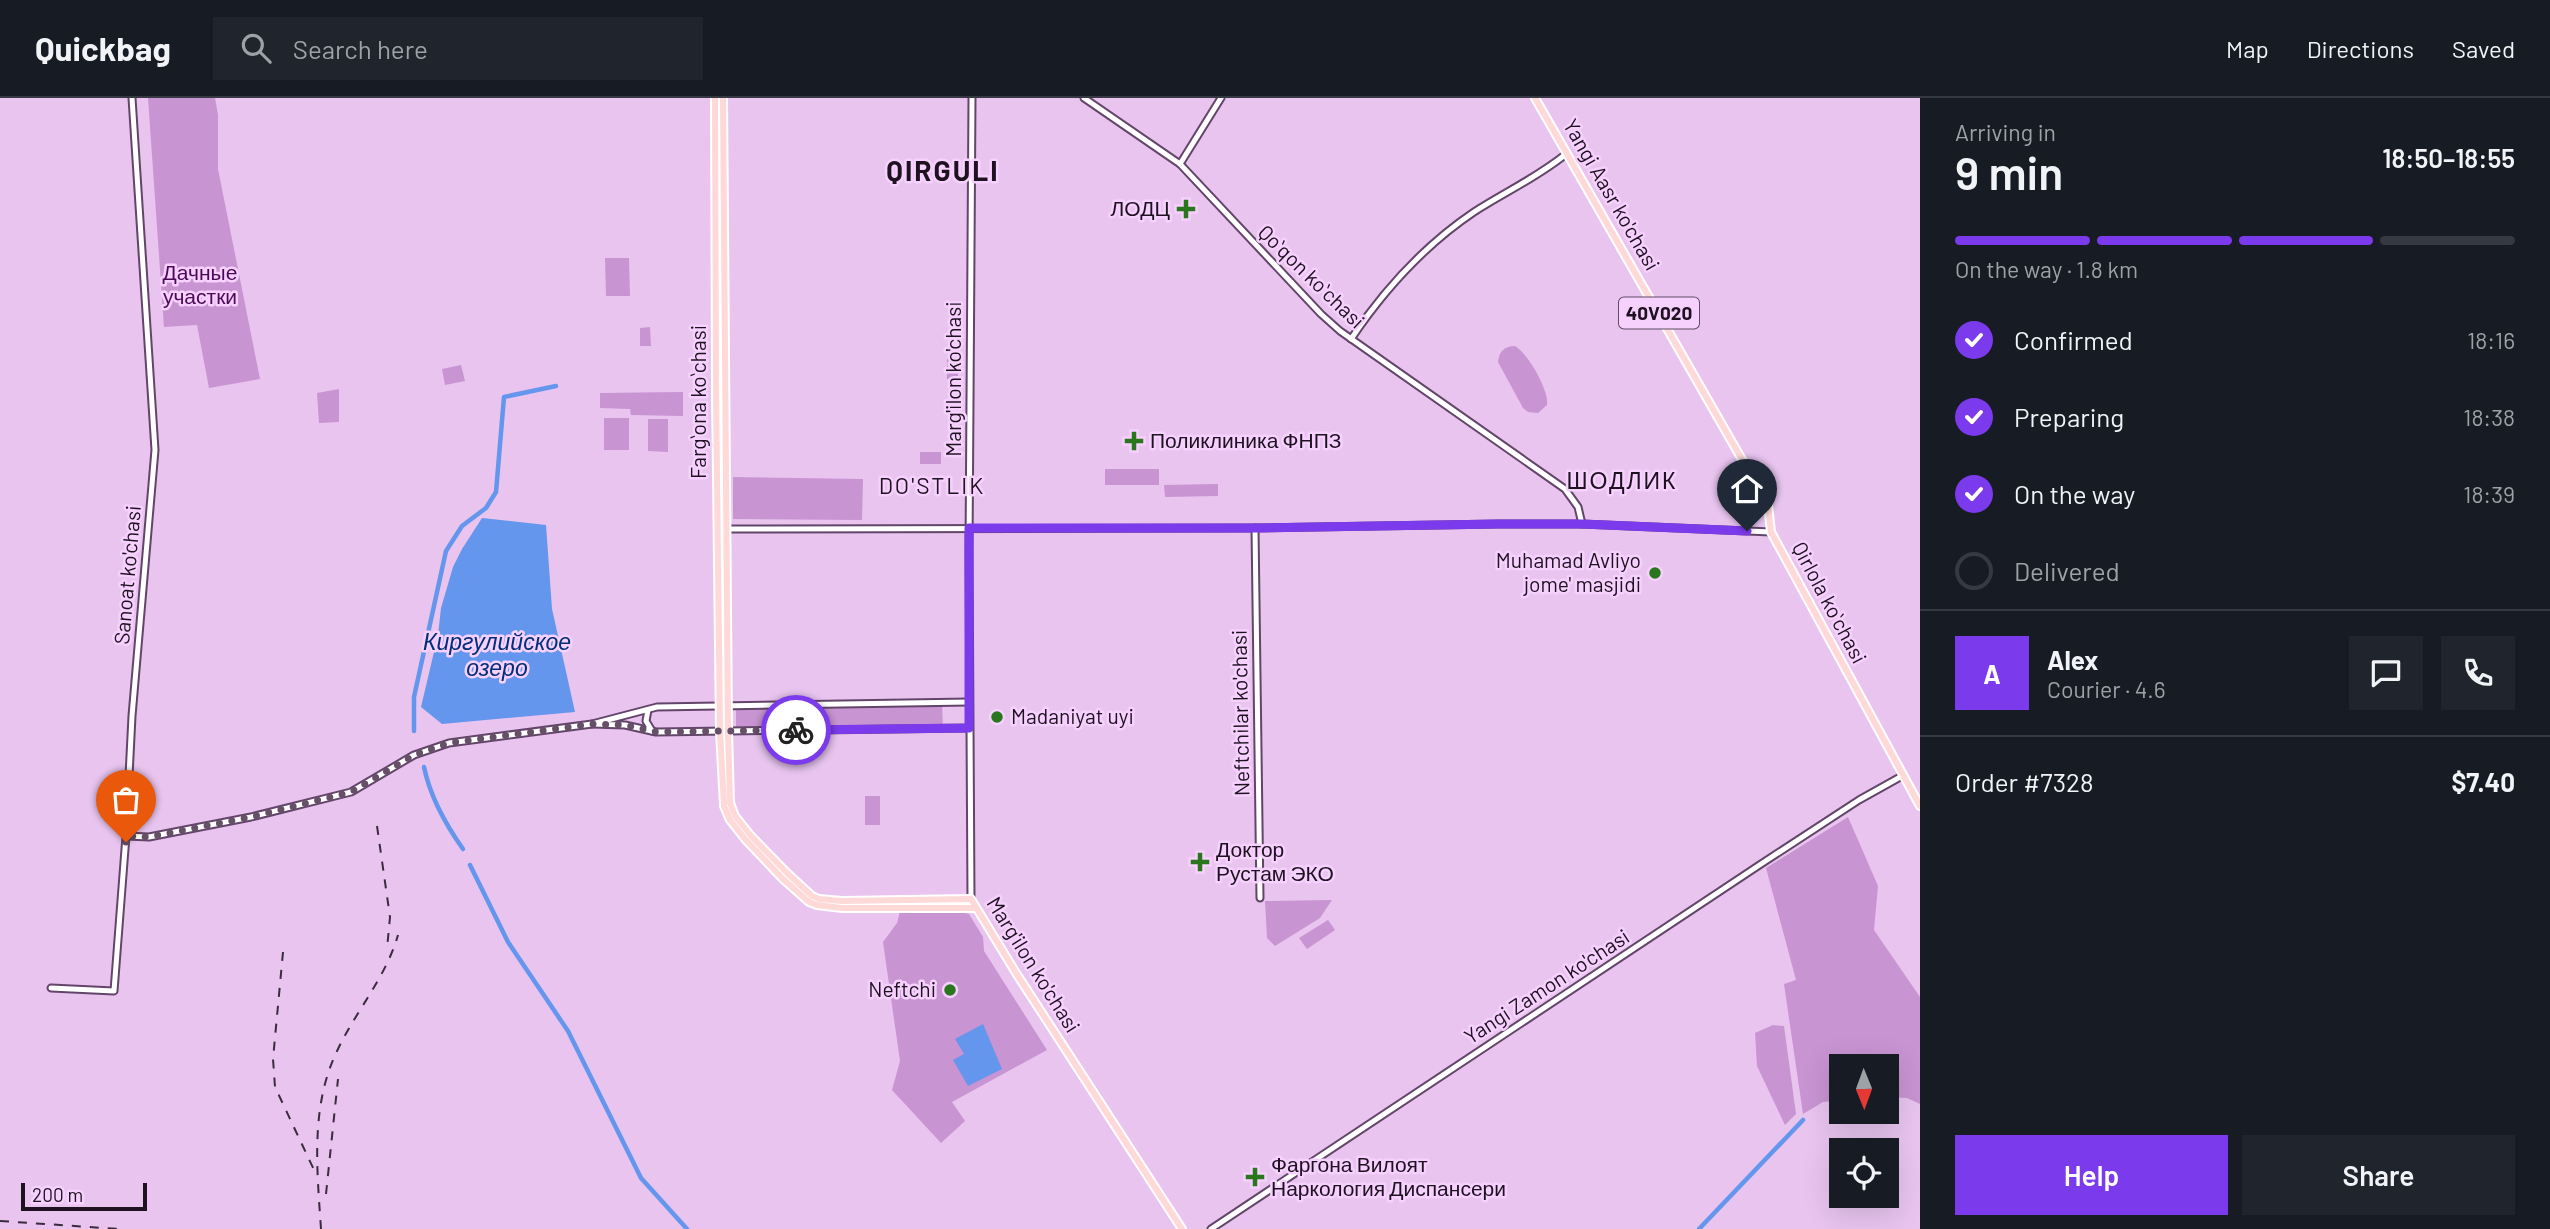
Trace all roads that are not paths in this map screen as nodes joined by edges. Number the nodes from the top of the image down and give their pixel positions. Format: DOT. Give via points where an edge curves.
graph roads {
  1 [pos="132,98"];
  2 [pos="715,98"];
  3 [pos="723,98"];
  4 [pos="972,98"];
  5 [pos="1084,98"];
  6 [pos="1222,98"];
  7 [pos="1535,98"];
  8 [pos="1566,154"];
  9 [pos="1180,164"];
  10 [pos="1351,339"];
  11 [pos="1582,524"];
  12 [pos="969,528"];
  13 [pos="1255,528"];
  14 [pos="723,529"];
  15 [pos="1772,532"];
  16 [pos="969,702"];
  17 [pos="724,705"];
  18 [pos="648,710"];
  19 [pos="592,724"];
  20 [pos="969,728"];
  21 [pos="652,731"];
  22 [pos="724,731"];
  23 [pos="1902,776"];
  24 [pos="1920,806"];
  25 [pos="126,836"];
  26 [pos="1261,898"];
  27 [pos="971,899"];
  28 [pos="974,908"];
  29 [pos="51,988"];
  30 [pos="1182,1229"];
  31 [pos="1211,1229"];
  1 -- 25 [label="street, Sanoat ko'chasi" via="155,450"];
  2 -- 14 [label="main road, Fargʻona koʻchasi"];
  3 -- 14 [label="main road, Fargʻona koʻchasi"];
  4 -- 12 [label="street, Marg'ilon ko'chasi"];
  5 -- 9 [label="street, Qoʻqon koʻchasi"];
  6 -- 9 [label="street"];
  7 -- 8 [label="main road, Yangi Aasr ko'chasi / 40V020"];
  8 -- 10 [label="street" via="1436,239 1365,317"];
  8 -- 15 [label="main road, Yangi Aasr ko'chasi / 40V020" via="1768,505"];
  9 -- 10 [label="street, Qoʻqon koʻchasi" via="1321,314"];
  10 -- 11 [label="street, Qoʻqon koʻchasi" via="1565,489 1578,507"];
  11 -- 13 [label="street, Qirlola koʻchasi"];
  11 -- 15 [label="street, Qirlola koʻchasi"];
  12 -- 13 [label="street, Qirlola koʻchasi"];
  12 -- 14 [label="street, Qirlola koʻchasi"];
  12 -- 16 [label="street, Marg'ilon ko'chasi"];
  13 -- 26 [label="street, Neftchilar ko'chasi"];
  14 -- 17 [label="main road, Fargʻona koʻchasi"];
  15 -- 23 [label="main road, Qirlola koʻchasi / 40V020"];
  16 -- 17 [label="street"];
  16 -- 20 [label="street, Marg'ilon ko'chasi"];
  17 -- 18 [label="street"];
  17 -- 22 [label="main road, Fargʻona koʻchasi"];
  18 -- 19 [label="street"];
  18 -- 21 [label="street" via="646,722"];
  19 -- 21 [label="street"];
  19 -- 25 [label="street" via="449,743 414,755 351,792 149,837"];
  20 -- 22 [label="street"];
  20 -- 27 [label="street, Marg'ilon ko'chasi"];
  21 -- 22 [label="street"];
  22 -- 27 [label="main road" via="732,810 751,836 812,896 842,901"];
  22 -- 28 [label="main road" via="722,790 727,815 809,902 828,908"];
  23 -- 24 [label="main road, 40V020"];
  23 -- 31 [label="street, Yangi Zamon ko'chasi" via="1761,864"];
  25 -- 29 [label="street, Sanoat ko'chasi" via="114,991"];
  27 -- 28 [label="main road, Marg'ilon ko'chasi"];
  28 -- 30 [label="main road, Marg'ilon ko'chasi"];
}
